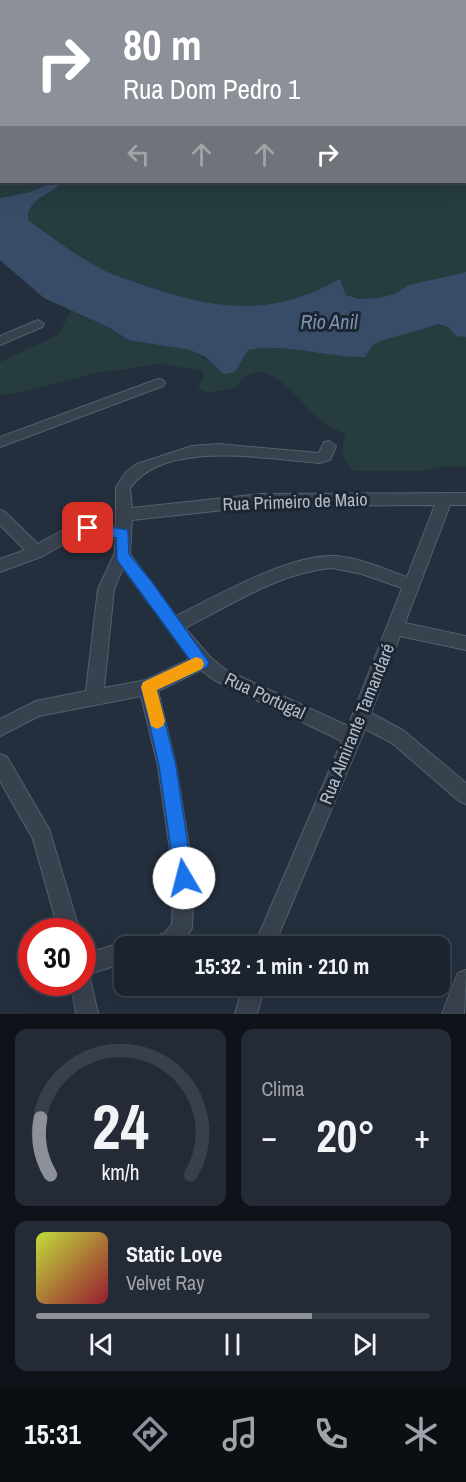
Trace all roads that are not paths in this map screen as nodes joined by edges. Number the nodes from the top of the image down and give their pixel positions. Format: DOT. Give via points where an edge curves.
graph roads {
  1 [pos="38,324"];
  2 [pos="0,341"];
  3 [pos="158,383"];
  4 [pos="0,442"];
  5 [pos="329,446"];
  6 [pos="445,499"];
  7 [pos="466,499"];
  8 [pos="125,515"];
  9 [pos="0,516"];
  10 [pos="123,534"];
  11 [pos="37,552"];
  12 [pos="122,556"];
  13 [pos="0,566"];
  14 [pos="412,585"];
  15 [pos="174,625"];
  16 [pos="396,628"];
  17 [pos="466,643"];
  18 [pos="201,662"];
  19 [pos="148,687"];
  20 [pos="94,696"];
  21 [pos="361,717"];
  22 [pos="0,728"];
  23 [pos="353,737"];
  24 [pos="0,763"];
  25 [pos="466,795"];
  26 [pos="66,918"];
  27 [pos="172,936"];
  28 [pos="268,936"];
  29 [pos="114,956"];
  30 [pos="96,962"];
  31 [pos="466,981"];
  32 [pos="84,996"];
  33 [pos="251,996"];
  34 [pos="87,1014"];
  35 [pos="246,1014"];
  36 [pos="453,1014"];
  1 -- 2 [label="street"];
  3 -- 4 [label="street"];
  5 -- 8 [label="street" via="325,456 319,458 218,449 192,451 142,468 131,476 123,487"];
  6 -- 7 [label="street, Rua Primeiro de Maio"];
  6 -- 8 [label="street, Rua Primeiro de Maio" via="261,500"];
  6 -- 14 [label="street, Rua Almirante Tamandaré"];
  8 -- 10 [label="street"];
  9 -- 11 [label="street"];
  10 -- 11 [label="street" via="82,528"];
  10 -- 12 [label="street"];
  11 -- 13 [label="street"];
  12 -- 15 [label="street, Rua Portugal"];
  12 -- 20 [label="street" via="106,589"];
  14 -- 15 [label="street" via="343,564 320,562 296,569"];
  14 -- 16 [label="street, Rua Almirante Tamandaré"];
  15 -- 18 [label="street, Rua Portugal"];
  16 -- 17 [label="street"];
  16 -- 21 [label="street, Rua Almirante Tamandaré"];
  18 -- 19 [label="street"];
  18 -- 23 [label="street, Rua Portugal" via="220,675"];
  19 -- 20 [label="street"];
  19 -- 27 [label="street" via="167,766 184,878 182,928"];
  20 -- 22 [label="street" via="36,709"];
  21 -- 23 [label="street, Rua Almirante Tamandaré"];
  21 -- 25 [label="street" via="398,737"];
  23 -- 28 [label="street, Rua Almirante Tamandaré"];
  24 -- 26 [label="street" via="42,836"];
  29 -- 30 [label="street"];
  31 -- 36 [label="street"];
  32 -- 34 [label="street"];
  33 -- 35 [label="street"];
}
